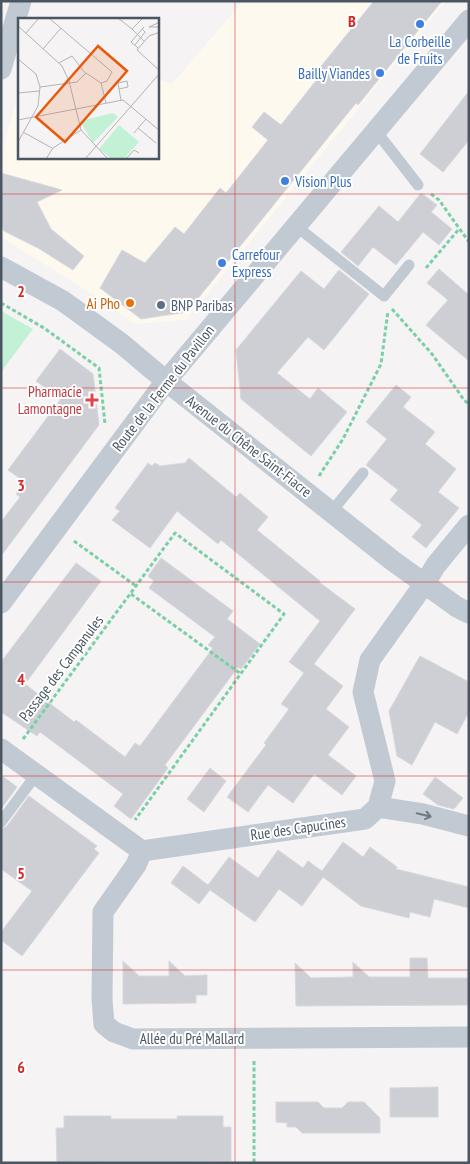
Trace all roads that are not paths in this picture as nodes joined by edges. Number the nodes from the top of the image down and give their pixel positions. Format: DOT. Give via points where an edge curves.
graph roads {
  1 [pos="21,1"];
  2 [pos="469,20"];
  3 [pos="1,69"];
  4 [pos="376,131"];
  5 [pos="418,184"];
  6 [pos="296,226"];
  7 [pos="409,265"];
  8 [pos="1,267"];
  9 [pos="166,381"];
  10 [pos="363,473"];
  11 [pos="332,511"];
  12 [pos="469,525"];
  13 [pos="426,583"];
  14 [pos="1,603"];
  15 [pos="469,613"];
  16 [pos="6,752"];
  17 [pos="36,775"];
  18 [pos="378,807"];
  19 [pos="1,822"];
  20 [pos="469,826"];
  21 [pos="142,851"];
  22 [pos="469,1037"];
  1 -- 3 [label="street"];
  2 -- 4 [label="street, Route de la Ferme du Pavillon"];
  4 -- 5 [label="lane"];
  4 -- 6 [label="street, Route de la Ferme du Pavillon"];
  6 -- 7 [label="lane" via="384,296"];
  6 -- 9 [label="street, Route de la Ferme du Pavillon"];
  8 -- 9 [label="street, Avenue du Chêne Saint-Fiacre" via="63,301"];
  9 -- 11 [label="street, Avenue du Chêne Saint-Fiacre"];
  9 -- 14 [label="street, Route de la Ferme du Pavillon"];
  10 -- 11 [label="lane"];
  11 -- 13 [label="street, Avenue du Chêne Saint-Fiacre" via="393,561"];
  12 -- 13 [label="street" via="436,565"];
  13 -- 15 [label="street, Avenue du Chêne Saint-Fiacre"];
  13 -- 18 [label="street" via="370,660 366,676 363,692 385,781"];
  16 -- 17 [label="street"];
  17 -- 19 [label="lane"];
  17 -- 21 [label="street"];
  18 -- 20 [label="street, one-way"];
  18 -- 21 [label="street, Rue des Capucines" via="365,819"];
  21 -- 22 [label="street, Allée du Pré Mallard" via="103,912 104,1024 114,1032 133,1039"];
}
